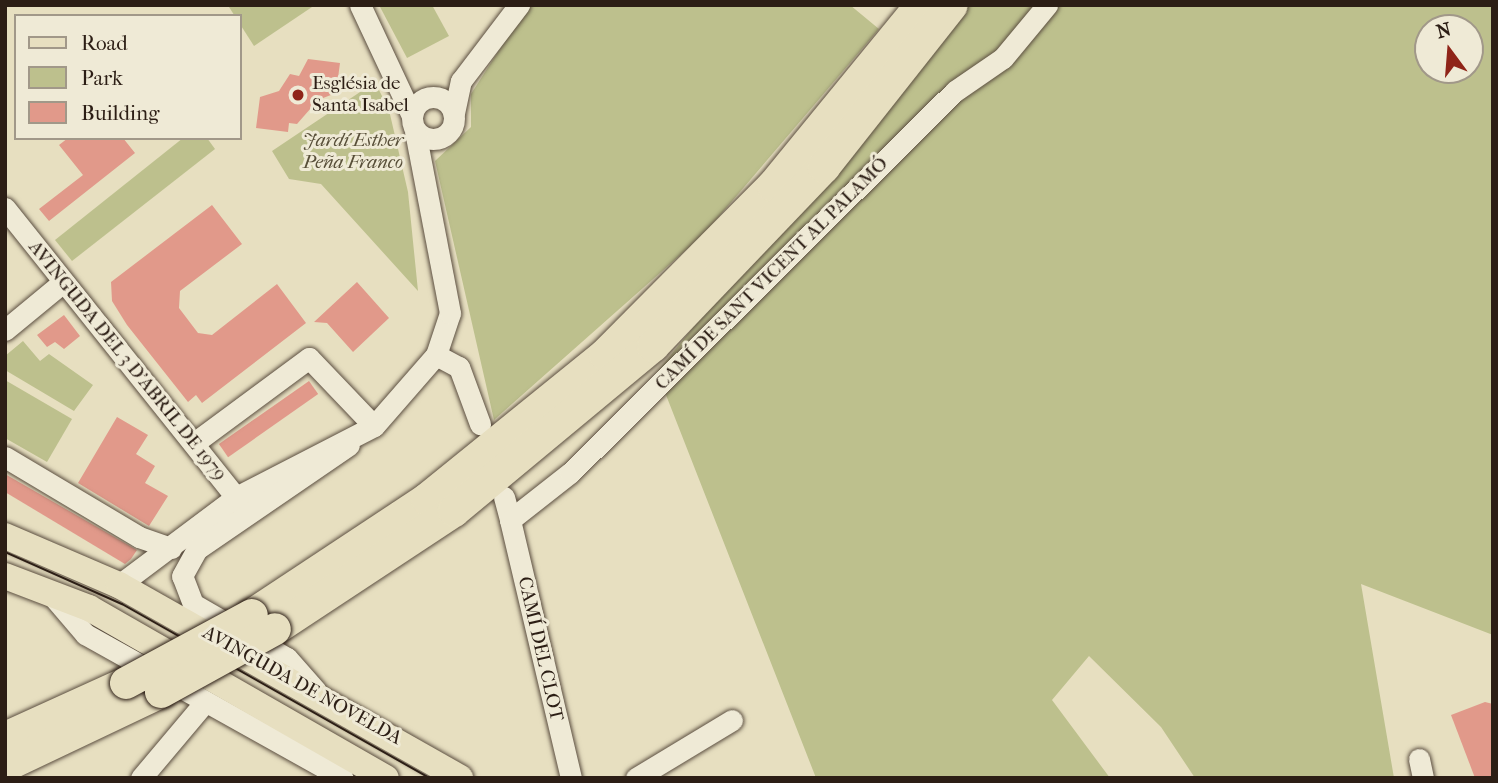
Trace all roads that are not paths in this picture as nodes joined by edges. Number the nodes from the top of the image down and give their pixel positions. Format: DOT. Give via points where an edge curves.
graph roads {
  1 [pos="360,5"];
  2 [pos="519,5"];
  3 [pos="921,5"];
  4 [pos="952,5"];
  5 [pos="1046,5"];
  6 [pos="397,75"];
  7 [pos="461,81"];
  8 [pos="433,96"];
  9 [pos="454,113"];
  10 [pos="413,123"];
  11 [pos="440,138"];
  12 [pos="422,175"];
  13 [pos="5,208"];
  14 [pos="62,283"];
  15 [pos="5,330"];
  16 [pos="436,355"];
  17 [pos="480,424"];
  18 [pos="366,430"];
  19 [pos="194,443"];
  20 [pos="5,457"];
  21 [pos="504,497"];
  22 [pos="242,505"];
  23 [pos="510,520"];
  24 [pos="5,536"];
  25 [pos="171,548"];
  26 [pos="5,576"];
  27 [pos="47,589"];
  28 [pos="130,591"];
  29 [pos="263,622"];
  30 [pos="320,695"];
  31 [pos="205,702"];
  32 [pos="732,720"];
  33 [pos="5,738"];
  34 [pos="5,766"];
  35 [pos="141,778"];
  36 [pos="343,778"];
  37 [pos="386,778"];
  38 [pos="460,778"];
  39 [pos="571,778"];
  40 [pos="636,778"];
  1 -- 6 [label="street"];
  2 -- 7 [label="street"];
  3 -- 29 [label="highway" via="773,186 605,355 427,499"];
  4 -- 29 [label="highway" via="824,167 653,346 454,511"];
  5 -- 23 [label="street, CAMÍ DE SANT VICENT AL PALAMÓ" via="1003,58 956,91 890,154 661,387"];
  6 -- 8 [label="street"];
  6 -- 10 [label="street"];
  7 -- 8 [label="street"];
  7 -- 9 [label="street"];
  8 -- 9 [label="street"];
  8 -- 10 [label="street"];
  9 -- 11 [label="street" via="452,128"];
  10 -- 11 [label="street"];
  10 -- 12 [label="street"];
  11 -- 12 [label="street"];
  12 -- 16 [label="street" via="450,313"];
  13 -- 14 [label="street, AVINGUDA DEL 3 D'ABRIL DE 1979"];
  14 -- 15 [label="street"];
  14 -- 19 [label="street, AVINGUDA DEL 3 D'ABRIL DE 1979"];
  16 -- 17 [label="street" via="459,367"];
  16 -- 18 [label="street"];
  18 -- 19 [label="street" via="309,358"];
  18 -- 22 [label="street" via="340,454"];
  19 -- 22 [label="street, AVINGUDA DEL 3 D'ABRIL DE 1979"];
  20 -- 25 [label="street" via="139,537"];
  21 -- 23 [label="street"];
  22 -- 25 [label="street"];
  22 -- 30 [label="street" via="193,553 182,576 185,590 205,613 287,658"];
  23 -- 39 [label="street, CAMÍ DEL CLOT"];
  24 -- 28 [label="main road, AVINGUDA DE NOVELDA"];
  25 -- 28 [label="street"];
  26 -- 27 [label="main road, AVINGUDA DE NOVELDA"];
  27 -- 31 [label="street" via="85,634"];
  27 -- 37 [label="main road, AVINGUDA DE NOVELDA"];
  28 -- 30 [label="main road, AVINGUDA DE NOVELDA"];
  29 -- 33 [label="highway, bridge"];
  29 -- 34 [label="highway, bridge" via="162,692"];
  30 -- 38 [label="main road, AVINGUDA DE NOVELDA"];
  31 -- 35 [label="street"];
  31 -- 36 [label="street"];
  32 -- 40 [label="street"];
}
